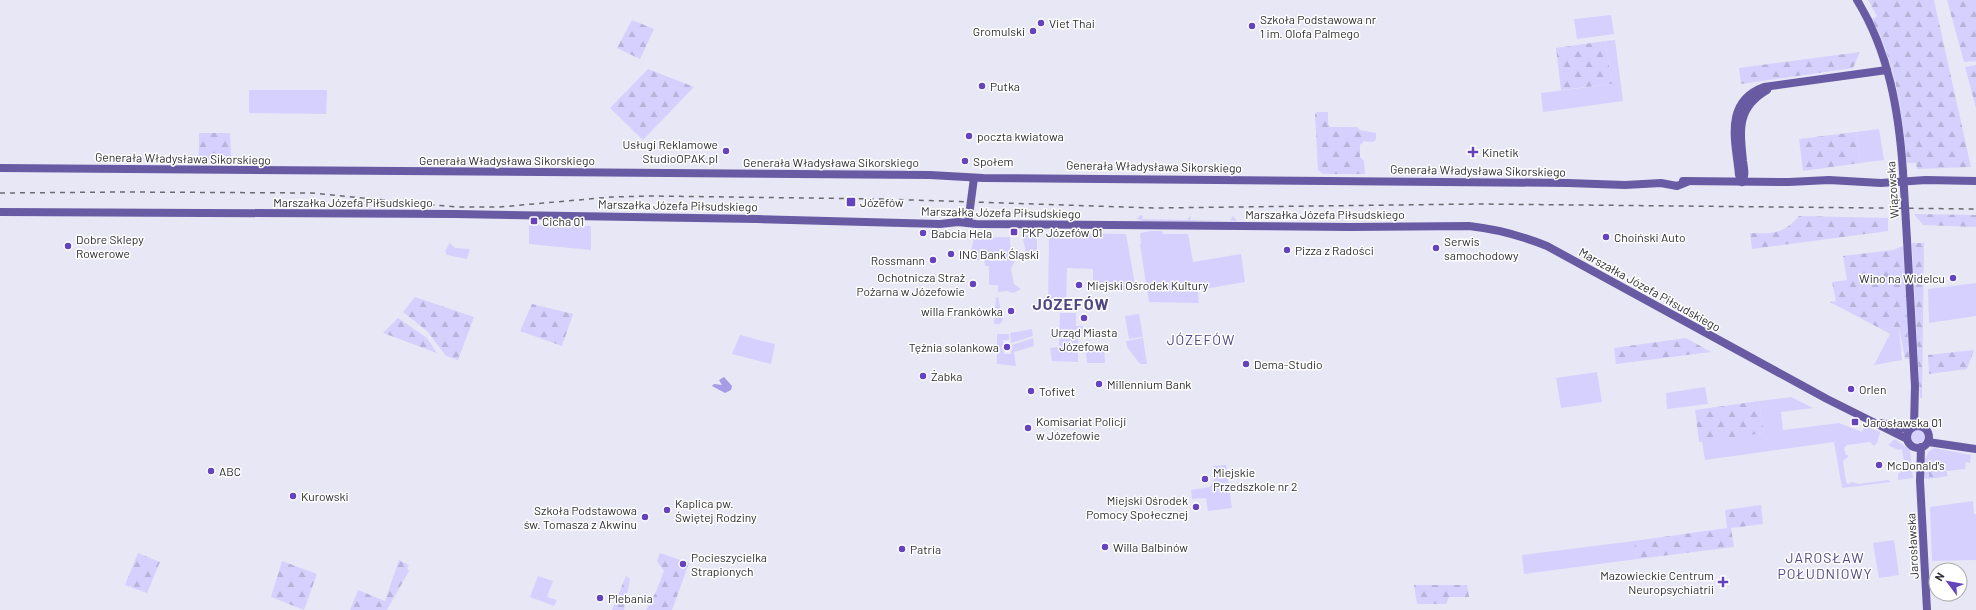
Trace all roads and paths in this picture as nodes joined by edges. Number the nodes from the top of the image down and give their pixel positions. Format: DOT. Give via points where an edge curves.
graph roads {
  1 [pos="1857,0"];
  2 [pos="1887,70"];
  3 [pos="0,168"];
  4 [pos="974,178"];
  5 [pos="1976,181"];
  6 [pos="1742,182"];
  7 [pos="0,212"];
  8 [pos="968,223"];
  9 [pos="1913,430"];
  10 [pos="1923,443"];
  11 [pos="1976,449"];
  12 [pos="1926,610"];
  1 -- 2 [label="main road, Wiązowska" via="1872,28"];
  2 -- 6 [label="main road" via="1764,87 1749,95 1736,116 1734,131"];
  2 -- 9 [label="main road, Wiązowska, bridge" via="1898,119 1903,172 1915,386"];
  3 -- 4 [label="main road, Generała Władysława Sikorskiego" via="930,175"];
  4 -- 6 [label="main road, Generała Władysława Sikorskiego" via="1600,185 1669,181"];
  4 -- 8 [label="main road"];
  5 -- 6 [label="main road, Generała Władysława Sikorskiego"];
  7 -- 8 [label="main road, Marszałka Józefa Piłsudskiego" via="469,214"];
  8 -- 9 [label="main road, Marszałka Józefa Piłsudskiego" via="1350,228 1469,226 1497,230 1536,242 1566,256 1860,416"];
  9 -- 10 [label="main road" via="1925,428"];
  9 -- 10 [label="main road" via="1910,444"];
  10 -- 11 [label="main road"];
  10 -- 12 [label="main road, Jarosławska" via="1920,481"];
}
